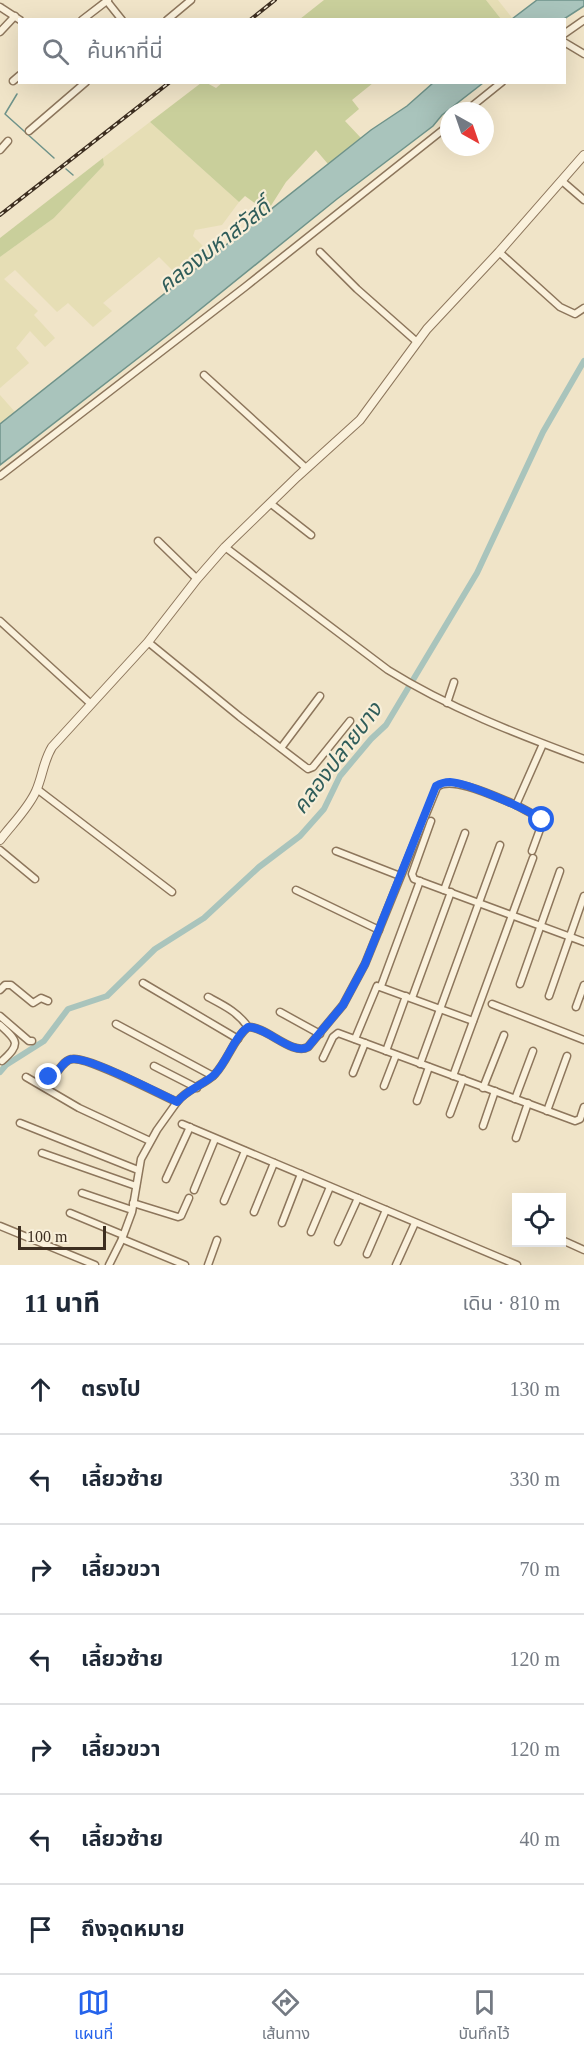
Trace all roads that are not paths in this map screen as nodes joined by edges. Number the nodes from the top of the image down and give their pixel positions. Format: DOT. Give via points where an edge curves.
graph roads {
  1 [pos="107,0"];
  2 [pos="191,0"];
  3 [pos="0,7"];
  4 [pos="18,18"];
  5 [pos="84,18"];
  6 [pos="120,18"];
  7 [pos="168,18"];
  8 [pos="584,20"];
  9 [pos="0,32"];
  10 [pos="566,33"];
  11 [pos="566,43"];
  12 [pos="584,54"];
  13 [pos="18,77"];
  14 [pos="13,81"];
  15 [pos="84,84"];
  16 [pos="500,84"];
  17 [pos="477,102"];
  18 [pos="29,131"];
  19 [pos="440,131"];
  20 [pos="8,141"];
  21 [pos="0,150"];
  22 [pos="584,155"];
  23 [pos="562,181"];
  24 [pos="584,200"];
  25 [pos="320,252"];
  26 [pos="499,252"];
  27 [pos="584,308"];
  28 [pos="417,342"];
  29 [pos="204,375"];
  30 [pos="306,468"];
  31 [pos="0,476"];
  32 [pos="270,503"];
  33 [pos="311,535"];
  34 [pos="158,542"];
  35 [pos="225,548"];
  36 [pos="197,579"];
  37 [pos="0,621"];
  38 [pos="148,642"];
  39 [pos="454,682"];
  40 [pos="320,696"];
  41 [pos="447,703"];
  42 [pos="91,704"];
  43 [pos="350,721"];
  44 [pos="543,744"];
  45 [pos="281,748"];
  46 [pos="584,759"];
  47 [pos="37,789"];
  48 [pos="516,805"];
  49 [pos="431,821"];
  50 [pos="465,833"];
  51 [pos="0,840"];
  52 [pos="500,845"];
  53 [pos="0,850"];
  54 [pos="336,850"];
  55 [pos="560,872"];
  56 [pos="400,876"];
  57 [pos="35,879"];
  58 [pos="420,881"];
  59 [pos="296,890"];
  60 [pos="447,891"];
  61 [pos="172,892"];
  62 [pos="584,896"];
  63 [pos="478,903"];
  64 [pos="512,915"];
  65 [pos="541,926"];
  66 [pos="379,930"];
  67 [pos="569,936"];
  68 [pos="584,942"];
  69 [pos="143,983"];
  70 [pos="520,984"];
  71 [pos="584,985"];
  72 [pos="381,986"];
  73 [pos="0,990"];
  74 [pos="549,996"];
  75 [pos="208,997"];
  76 [pos="409,997"];
  77 [pos="48,1001"];
  78 [pos="492,1004"];
  79 [pos="576,1007"];
  80 [pos="441,1009"];
  81 [pos="280,1012"];
  82 [pos="0,1016"];
  83 [pos="473,1021"];
  84 [pos="0,1024"];
  85 [pos="116,1024"];
  86 [pos="248,1027"];
  87 [pos="320,1035"];
  88 [pos="504,1035"];
  89 [pos="238,1039"];
  90 [pos="355,1039"];
  91 [pos="584,1040"];
  92 [pos="32,1041"];
  93 [pos="365,1043"];
  94 [pos="386,1051"];
  95 [pos="533,1051"];
  96 [pos="396,1054"];
  97 [pos="567,1056"];
  98 [pos="323,1058"];
  99 [pos="2,1062"];
  100 [pos="420,1064"];
  101 [pos="154,1066"];
  102 [pos="429,1067"];
  103 [pos="353,1073"];
  104 [pos="45,1076"];
  105 [pos="213,1076"];
  106 [pos="453,1076"];
  107 [pos="26,1077"];
  108 [pos="463,1079"];
  109 [pos="384,1086"];
  110 [pos="196,1088"];
  111 [pos="483,1088"];
  112 [pos="495,1091"];
  113 [pos="515,1099"];
  114 [pos="417,1101"];
  115 [pos="177,1102"];
  116 [pos="528,1103"];
  117 [pos="584,1107"];
  118 [pos="547,1111"];
  119 [pos="450,1114"];
  120 [pos="21,1123"];
  121 [pos="182,1124"];
  122 [pos="483,1126"];
  123 [pos="190,1127"];
  124 [pos="215,1138"];
  125 [pos="516,1138"];
  126 [pos="150,1141"];
  127 [pos="245,1151"];
  128 [pos="42,1153"];
  129 [pos="274,1163"];
  130 [pos="138,1170"];
  131 [pos="301,1174"];
  132 [pos="166,1179"];
  133 [pos="136,1186"];
  134 [pos="330,1186"];
  135 [pos="194,1190"];
  136 [pos="82,1193"];
  137 [pos="189,1198"];
  138 [pos="358,1198"];
  139 [pos="224,1201"];
  140 [pos="132,1206"];
  141 [pos="386,1210"];
  142 [pos="254,1212"];
  143 [pos="70,1213"];
  144 [pos="282,1223"];
  145 [pos="415,1223"];
  146 [pos="0,1226"];
  147 [pos="311,1232"];
  148 [pos="122,1237"];
  149 [pos="218,1240"];
  150 [pos="338,1242"];
  151 [pos="566,1242"];
  152 [pos="584,1250"];
  153 [pos="367,1254"];
  154 [pos="95,1265"];
  155 [pos="109,1265"];
  156 [pos="184,1265"];
  157 [pos="208,1265"];
  158 [pos="396,1265"];
  159 [pos="517,1265"];
  1 -- 5 [label="street"];
  1 -- 6 [label="street"];
  2 -- 7 [label="street"];
  3 -- 4 [label="street"];
  4 -- 9 [label="street"];
  8 -- 10 [label="street"];
  11 -- 12 [label="street"];
  13 -- 14 [label="street"];
  15 -- 18 [label="street"];
  16 -- 17 [label="street"];
  19 -- 31 [label="street"];
  20 -- 21 [label="street"];
  22 -- 23 [label="street"];
  23 -- 24 [label="street"];
  23 -- 26 [label="street"];
  25 -- 28 [label="street"];
  26 -- 27 [label="street" via="566,312 578,314"];
  26 -- 28 [label="street"];
  28 -- 30 [label="street" via="360,420"];
  29 -- 30 [label="street"];
  30 -- 32 [label="street"];
  32 -- 33 [label="street"];
  32 -- 35 [label="street"];
  34 -- 36 [label="street"];
  35 -- 36 [label="street"];
  35 -- 41 [label="street" via="388,670"];
  36 -- 38 [label="street"];
  37 -- 42 [label="street"];
  38 -- 42 [label="street"];
  38 -- 45 [label="street"];
  39 -- 41 [label="street"];
  40 -- 45 [label="street"];
  41 -- 44 [label="street"];
  42 -- 47 [label="street" via="52,747"];
  43 -- 45 [label="street" via="311,769"];
  44 -- 46 [label="street"];
  44 -- 48 [label="street"];
  47 -- 51 [label="street"];
  47 -- 61 [label="street"];
  48 -- 56 [label="street" via="454,783 439,784"];
  48 -- 64 [label="street" via="543,821"];
  49 -- 58 [label="street" via="412,874"];
  50 -- 60 [label="street"];
  52 -- 63 [label="street"];
  53 -- 57 [label="street"];
  54 -- 56 [label="street"];
  55 -- 65 [label="street"];
  56 -- 66 [label="street"];
  58 -- 60 [label="street"];
  58 -- 72 [label="street"];
  59 -- 66 [label="street"];
  60 -- 63 [label="street"];
  60 -- 76 [label="street"];
  62 -- 67 [label="street"];
  63 -- 64 [label="street"];
  63 -- 80 [label="street"];
  64 -- 65 [label="street"];
  64 -- 83 [label="street"];
  65 -- 67 [label="street"];
  65 -- 70 [label="street"];
  66 -- 87 [label="street" via="348,995"];
  67 -- 68 [label="street"];
  67 -- 74 [label="street"];
  69 -- 89 [label="street"];
  71 -- 79 [label="street"];
  72 -- 76 [label="street"];
  72 -- 90 [label="street" via="374,990"];
  73 -- 77 [label="street" via="11,985 33,1003 41,998"];
  75 -- 86 [label="street" via="235,1012"];
  76 -- 80 [label="street"];
  76 -- 94 [label="street"];
  78 -- 91 [label="street"];
  80 -- 83 [label="street"];
  80 -- 100 [label="street"];
  81 -- 87 [label="street"];
  82 -- 92 [label="street"];
  83 -- 106 [label="street"];
  84 -- 99 [label="street" via="16,1044"];
  85 -- 105 [label="street"];
  86 -- 87 [label="street" via="256,1027 304,1050"];
  86 -- 89 [label="street"];
  88 -- 111 [label="street"];
  89 -- 105 [label="street"];
  90 -- 93 [label="street"];
  90 -- 98 [label="street" via="335,1034"];
  93 -- 94 [label="street"];
  93 -- 103 [label="street"];
  94 -- 96 [label="street"];
  95 -- 113 [label="street"];
  96 -- 100 [label="street"];
  96 -- 109 [label="street"];
  97 -- 118 [label="street"];
  100 -- 102 [label="street"];
  101 -- 110 [label="street"];
  102 -- 106 [label="street"];
  102 -- 114 [label="street"];
  104 -- 115 [label="street" via="53,1077 68,1060 77,1059"];
  105 -- 110 [label="street"];
  106 -- 108 [label="street"];
  107 -- 126 [label="street" via="79,1108"];
  108 -- 111 [label="street"];
  108 -- 119 [label="street"];
  110 -- 115 [label="street"];
  111 -- 112 [label="street"];
  112 -- 113 [label="street"];
  112 -- 122 [label="street"];
  113 -- 116 [label="street"];
  115 -- 126 [label="street"];
  116 -- 118 [label="street"];
  116 -- 125 [label="street"];
  117 -- 118 [label="street" via="580,1119 575,1121"];
  120 -- 130 [label="street"];
  121 -- 123 [label="street"];
  123 -- 124 [label="street"];
  123 -- 132 [label="street"];
  124 -- 127 [label="street"];
  124 -- 135 [label="street"];
  126 -- 130 [label="street"];
  127 -- 129 [label="street"];
  127 -- 139 [label="street"];
  128 -- 133 [label="street"];
  129 -- 131 [label="street"];
  129 -- 142 [label="street"];
  130 -- 133 [label="street"];
  131 -- 134 [label="street"];
  131 -- 144 [label="street"];
  133 -- 140 [label="street"];
  134 -- 138 [label="street"];
  134 -- 147 [label="street"];
  136 -- 140 [label="street"];
  137 -- 140 [label="street" via="178,1217"];
  138 -- 141 [label="street"];
  138 -- 150 [label="street"];
  140 -- 148 [label="street"];
  141 -- 145 [label="street"];
  141 -- 153 [label="street"];
  143 -- 148 [label="street"];
  145 -- 158 [label="street"];
  145 -- 159 [label="street"];
  146 -- 154 [label="street"];
  148 -- 155 [label="street"];
  148 -- 156 [label="street"];
  149 -- 157 [label="street"];
  151 -- 152 [label="street"];
}
